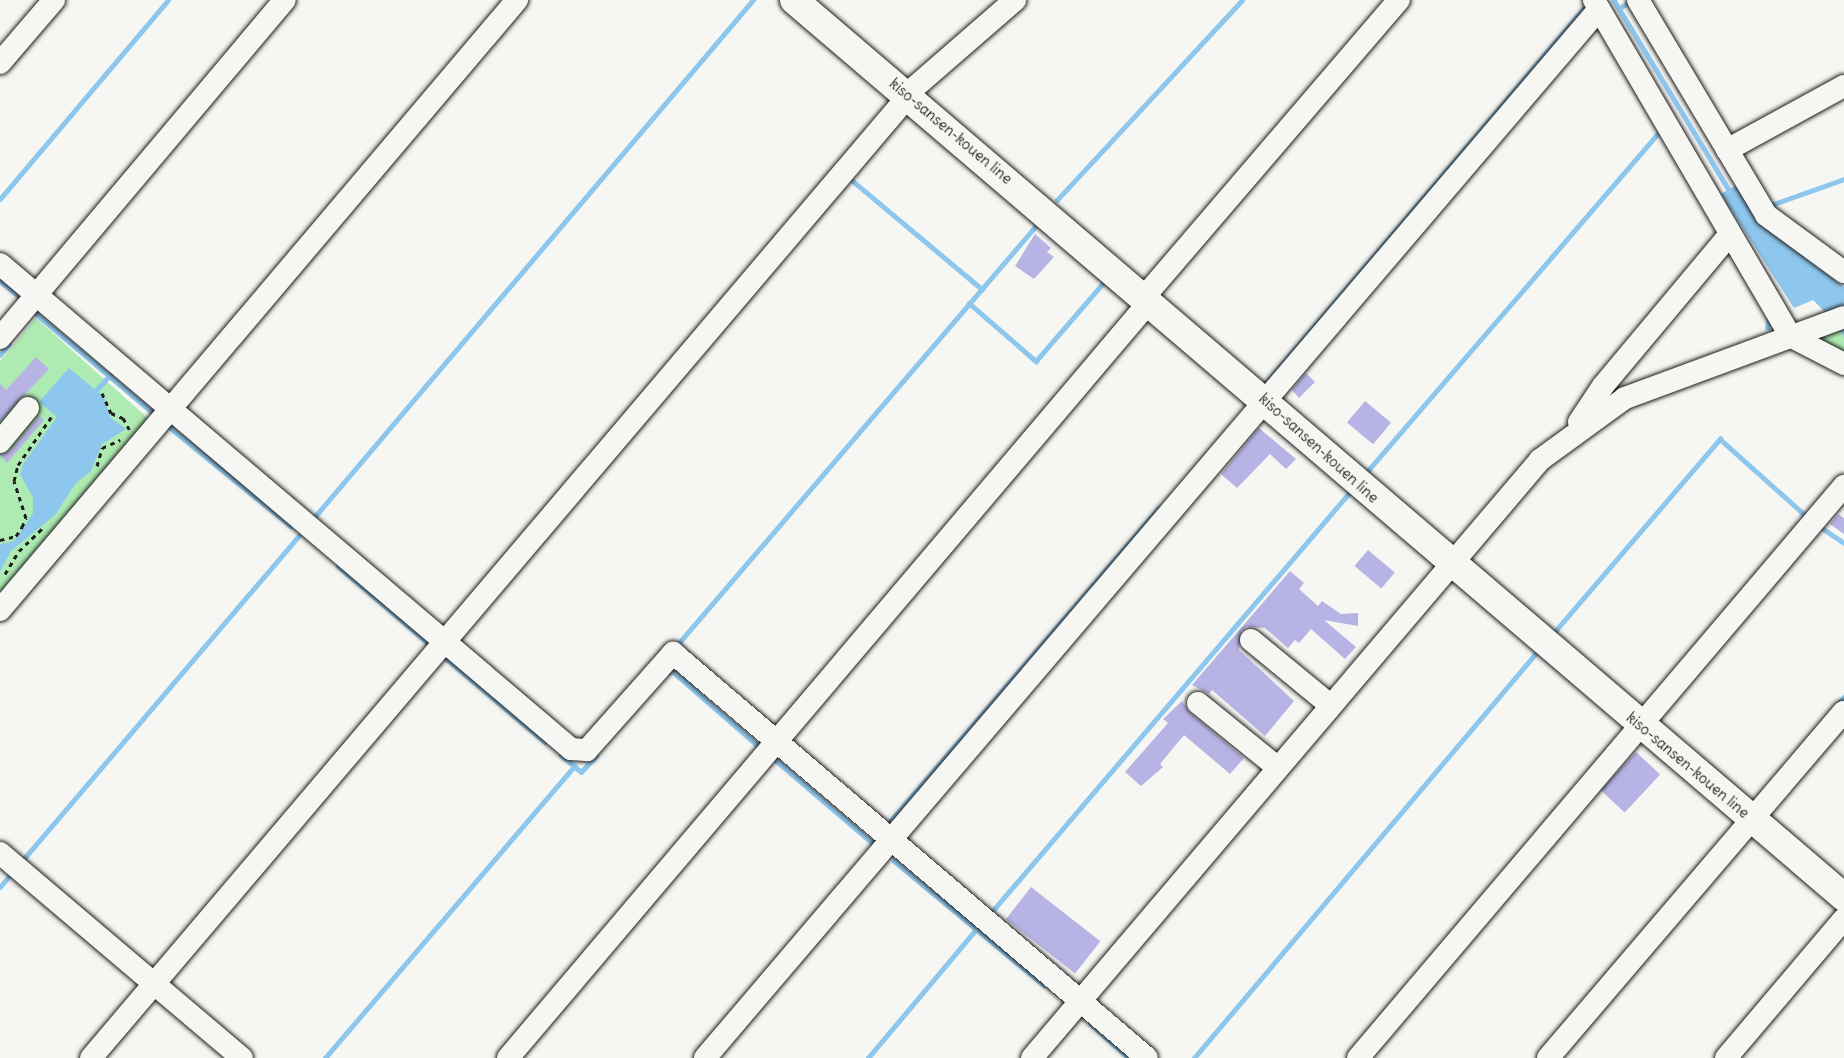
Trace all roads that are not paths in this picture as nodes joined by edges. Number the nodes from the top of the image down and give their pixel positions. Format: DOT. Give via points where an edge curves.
graph roads {
  1 [pos="54,0"];
  2 [pos="284,0"];
  3 [pos="517,0"];
  4 [pos="794,0"];
  5 [pos="1016,0"];
  6 [pos="1399,0"];
  7 [pos="1638,0"];
  8 [pos="1597,4"];
  9 [pos="0,63"];
  10 [pos="1844,86"];
  11 [pos="909,94"];
  12 [pos="1727,150"];
  13 [pos="1730,234"];
  14 [pos="0,264"];
  15 [pos="1844,272"];
  16 [pos="37,294"];
  17 [pos="1148,299"];
  18 [pos="1838,319"];
  19 [pos="1790,336"];
  20 [pos="0,338"];
  21 [pos="1844,364"];
  22 [pos="1264,398"];
  23 [pos="28,408"];
  24 [pos="170,408"];
  25 [pos="1571,433"];
  26 [pos="0,442"];
  27 [pos="1844,486"];
  28 [pos="1451,562"];
  29 [pos="0,610"];
  30 [pos="1251,640"];
  31 [pos="443,641"];
  32 [pos="1198,703"];
  33 [pos="1330,705"];
  34 [pos="1844,712"];
  35 [pos="1641,725"];
  36 [pos="778,741"];
  37 [pos="1277,767"];
  38 [pos="1751,819"];
  39 [pos="892,837"];
  40 [pos="0,853"];
  41 [pos="1844,897"];
  42 [pos="1844,919"];
  43 [pos="154,984"];
  44 [pos="1080,1001"];
  45 [pos="91,1058"];
  46 [pos="242,1058"];
  47 [pos="508,1058"];
  48 [pos="705,1058"];
  49 [pos="1032,1058"];
  50 [pos="1147,1058"];
  51 [pos="1358,1058"];
  52 [pos="1548,1058"];
  53 [pos="1726,1058"];
  1 -- 9 [label="street"];
  2 -- 16 [label="street"];
  3 -- 24 [label="street"];
  4 -- 11 [label="main road, kiso-sansen-kouen line"];
  5 -- 11 [label="street"];
  6 -- 17 [label="street"];
  7 -- 12 [label="street"];
  8 -- 13 [label="street"];
  8 -- 22 [label="street"];
  10 -- 12 [label="street"];
  11 -- 17 [label="main road, kiso-sansen-kouen line"];
  11 -- 31 [label="street"];
  12 -- 15 [label="street" via="1767,214"];
  13 -- 19 [label="street"];
  13 -- 25 [label="street" via="1603,386"];
  14 -- 16 [label="street"];
  16 -- 20 [label="street"];
  16 -- 24 [label="street"];
  17 -- 22 [label="main road, kiso-sansen-kouen line"];
  17 -- 36 [label="street"];
  18 -- 19 [label="street"];
  19 -- 21 [label="street"];
  19 -- 25 [label="street" via="1625,398"];
  22 -- 28 [label="main road, kiso-sansen-kouen line"];
  22 -- 39 [label="street"];
  23 -- 26 [label="street"];
  24 -- 29 [label="street"];
  24 -- 31 [label="street"];
  25 -- 28 [label="street" via="1540,460"];
  27 -- 35 [label="street"];
  28 -- 33 [label="street"];
  28 -- 35 [label="main road, kiso-sansen-kouen line"];
  30 -- 33 [label="street"];
  31 -- 36 [label="street" via="571,749 587,750 673,653"];
  31 -- 43 [label="street"];
  32 -- 37 [label="street"];
  33 -- 37 [label="street"];
  34 -- 38 [label="street"];
  35 -- 38 [label="main road, kiso-sansen-kouen line"];
  35 -- 51 [label="street"];
  36 -- 39 [label="street"];
  36 -- 47 [label="street"];
  37 -- 44 [label="street"];
  38 -- 41 [label="main road, kiso-sansen-kouen line"];
  38 -- 52 [label="street"];
  39 -- 44 [label="street"];
  39 -- 48 [label="street"];
  40 -- 43 [label="street"];
  42 -- 53 [label="street"];
  43 -- 45 [label="street"];
  43 -- 46 [label="street"];
  44 -- 49 [label="street"];
  44 -- 50 [label="street"];
}
